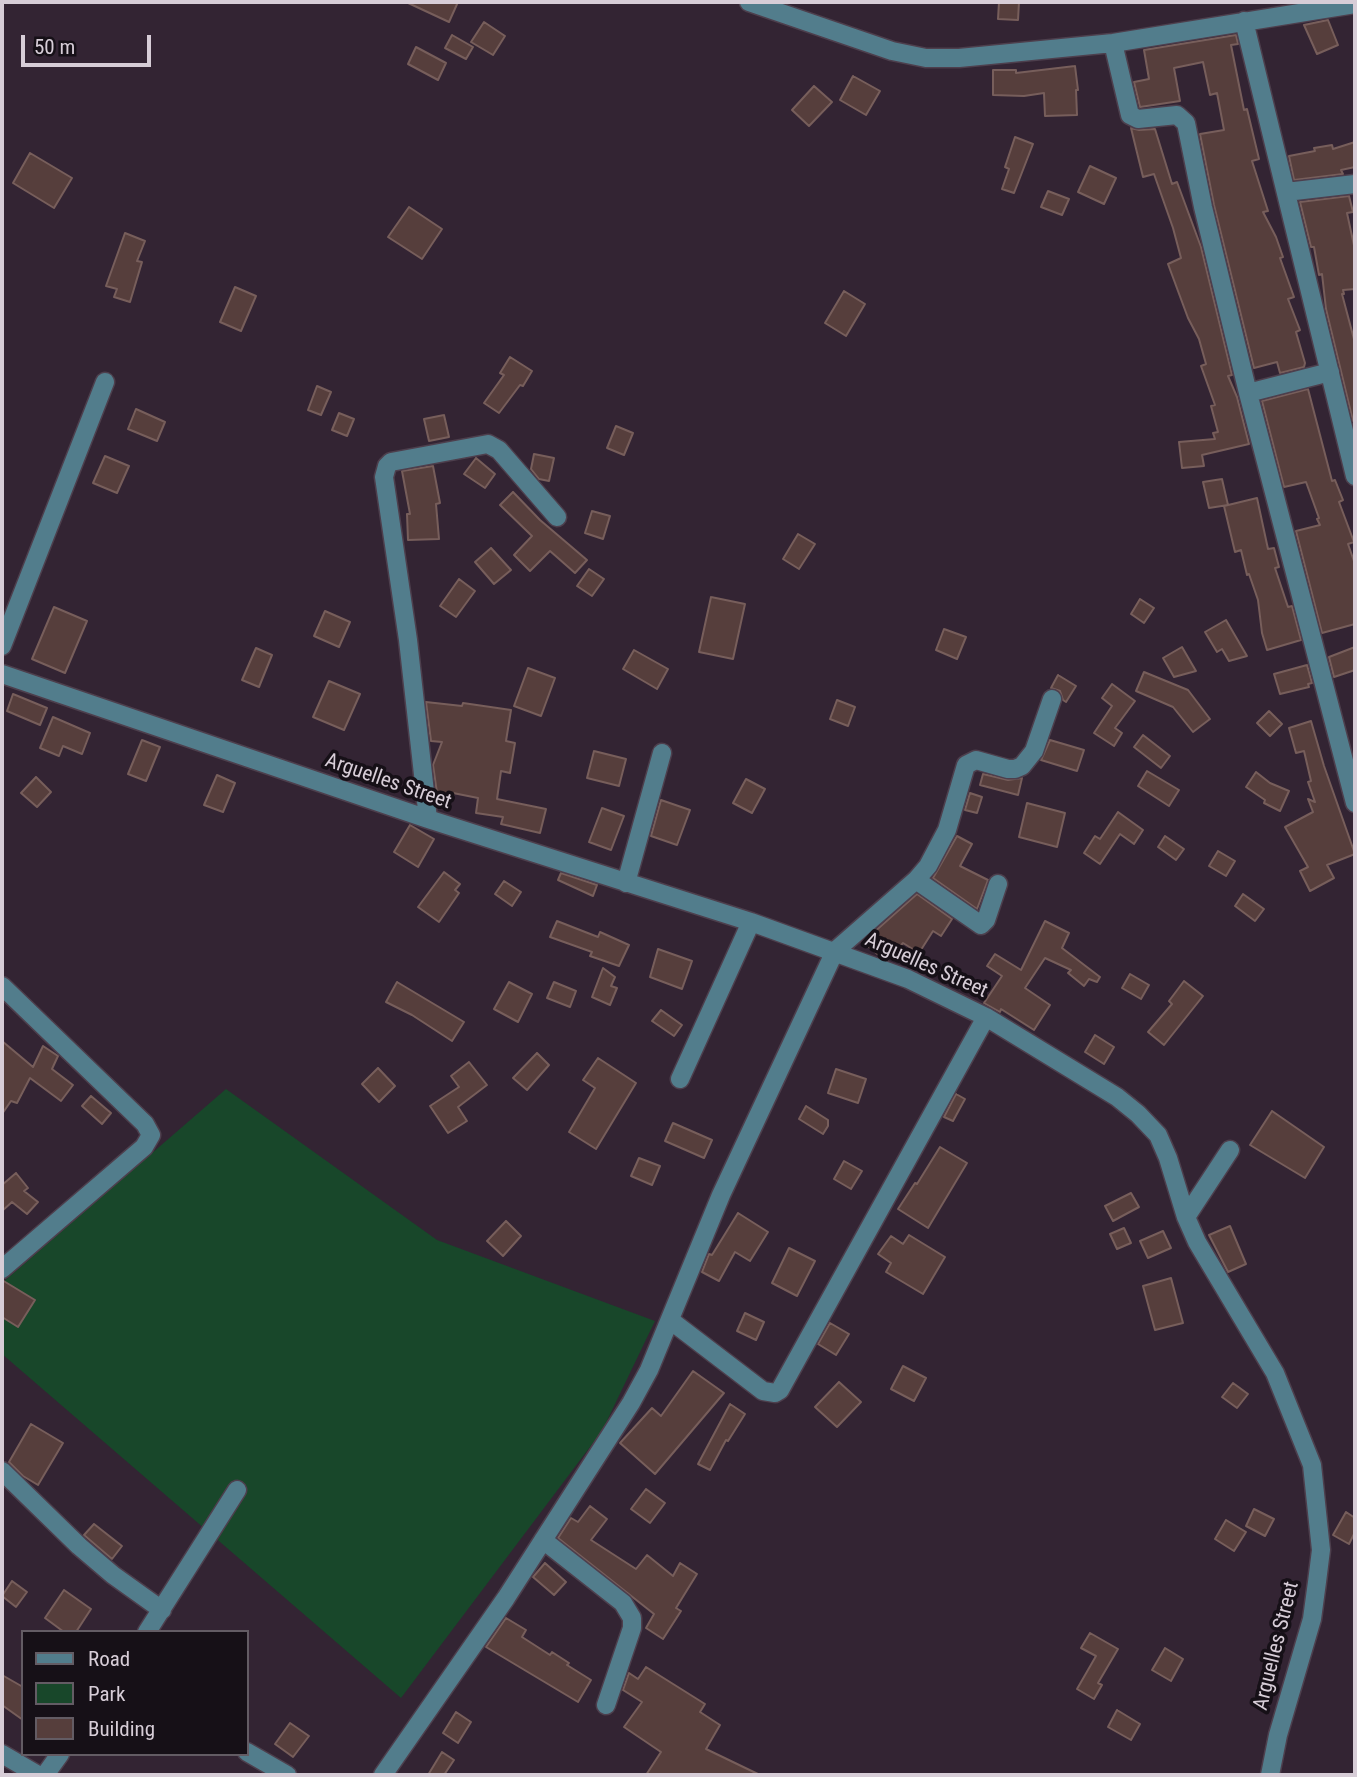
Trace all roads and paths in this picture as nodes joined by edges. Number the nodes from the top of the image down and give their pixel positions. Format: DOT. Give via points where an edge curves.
graph roads {
  1 [pos="749,2"];
  2 [pos="1355,4"];
  3 [pos="1244,21"];
  4 [pos="1113,43"];
  5 [pos="1355,184"];
  6 [pos="1286,192"];
  7 [pos="1330,372"];
  8 [pos="105,382"];
  9 [pos="1248,393"];
  10 [pos="1355,476"];
  11 [pos="557,517"];
  12 [pos="2,646"];
  13 [pos="2,674"];
  14 [pos="1052,699"];
  15 [pos="662,753"];
  16 [pos="1355,803"];
  17 [pos="428,820"];
  18 [pos="916,880"];
  19 [pos="626,883"];
  20 [pos="998,884"];
  21 [pos="751,922"];
  22 [pos="835,951"];
  23 [pos="2,986"];
  24 [pos="986,1017"];
  25 [pos="680,1079"];
  26 [pos="1230,1150"];
  27 [pos="1186,1217"];
  28 [pos="2,1269"];
  29 [pos="670,1320"];
  30 [pos="2,1471"];
  31 [pos="237,1490"];
  32 [pos="543,1540"];
  33 [pos="162,1610"];
  34 [pos="148,1630"];
  35 [pos="606,1706"];
  36 [pos="248,1753"];
  37 [pos="2,1754"];
  38 [pos="59,1756"];
  39 [pos="38,1775"];
  40 [pos="45,1775"];
  41 [pos="286,1775"];
  42 [pos="383,1775"];
  43 [pos="1270,1775"];
  1 -- 4 [label="street" via="892,51 926,58"];
  2 -- 3 [label="street"];
  3 -- 4 [label="street"];
  3 -- 6 [label="street"];
  4 -- 9 [label="street" via="1130,115 1138,119 1177,115 1186,123"];
  5 -- 6 [label="street"];
  6 -- 7 [label="street"];
  7 -- 9 [label="street"];
  7 -- 10 [label="street"];
  8 -- 12 [label="street"];
  9 -- 16 [label="street"];
  11 -- 17 [label="street" via="499,450 488,444 387,466 384,477"];
  13 -- 17 [label="street, Arguelles Street"];
  14 -- 18 [label="street" via="1034,751 1022,766 1007,769 976,760 966,765 939,849"];
  15 -- 19 [label="street"];
  17 -- 19 [label="street, Arguelles Street"];
  18 -- 20 [label="street" via="981,925"];
  18 -- 22 [label="street"];
  19 -- 21 [label="street, Arguelles Street"];
  21 -- 22 [label="street, Arguelles Street"];
  21 -- 25 [label="street"];
  22 -- 24 [label="street, Arguelles Street" via="908,979"];
  22 -- 29 [label="street" via="721,1195"];
  23 -- 28 [label="street" via="145,1124 151,1135 144,1147"];
  24 -- 27 [label="street, Arguelles Street" via="1138,1114 1158,1135"];
  24 -- 29 [label="street" via="780,1390 763,1391"];
  26 -- 27 [label="street"];
  27 -- 43 [label="street, Arguelles Street" via="1275,1373 1312,1465 1321,1549 1312,1619"];
  29 -- 32 [label="street" via="631,1403"];
  30 -- 33 [label="street" via="79,1546"];
  31 -- 33 [label="street"];
  32 -- 35 [label="street" via="622,1603 632,1618"];
  32 -- 42 [label="street"];
  33 -- 34 [label="street"];
  36 -- 41 [label="street"];
  37 -- 39 [label="street"];
  38 -- 40 [label="street"];
}
